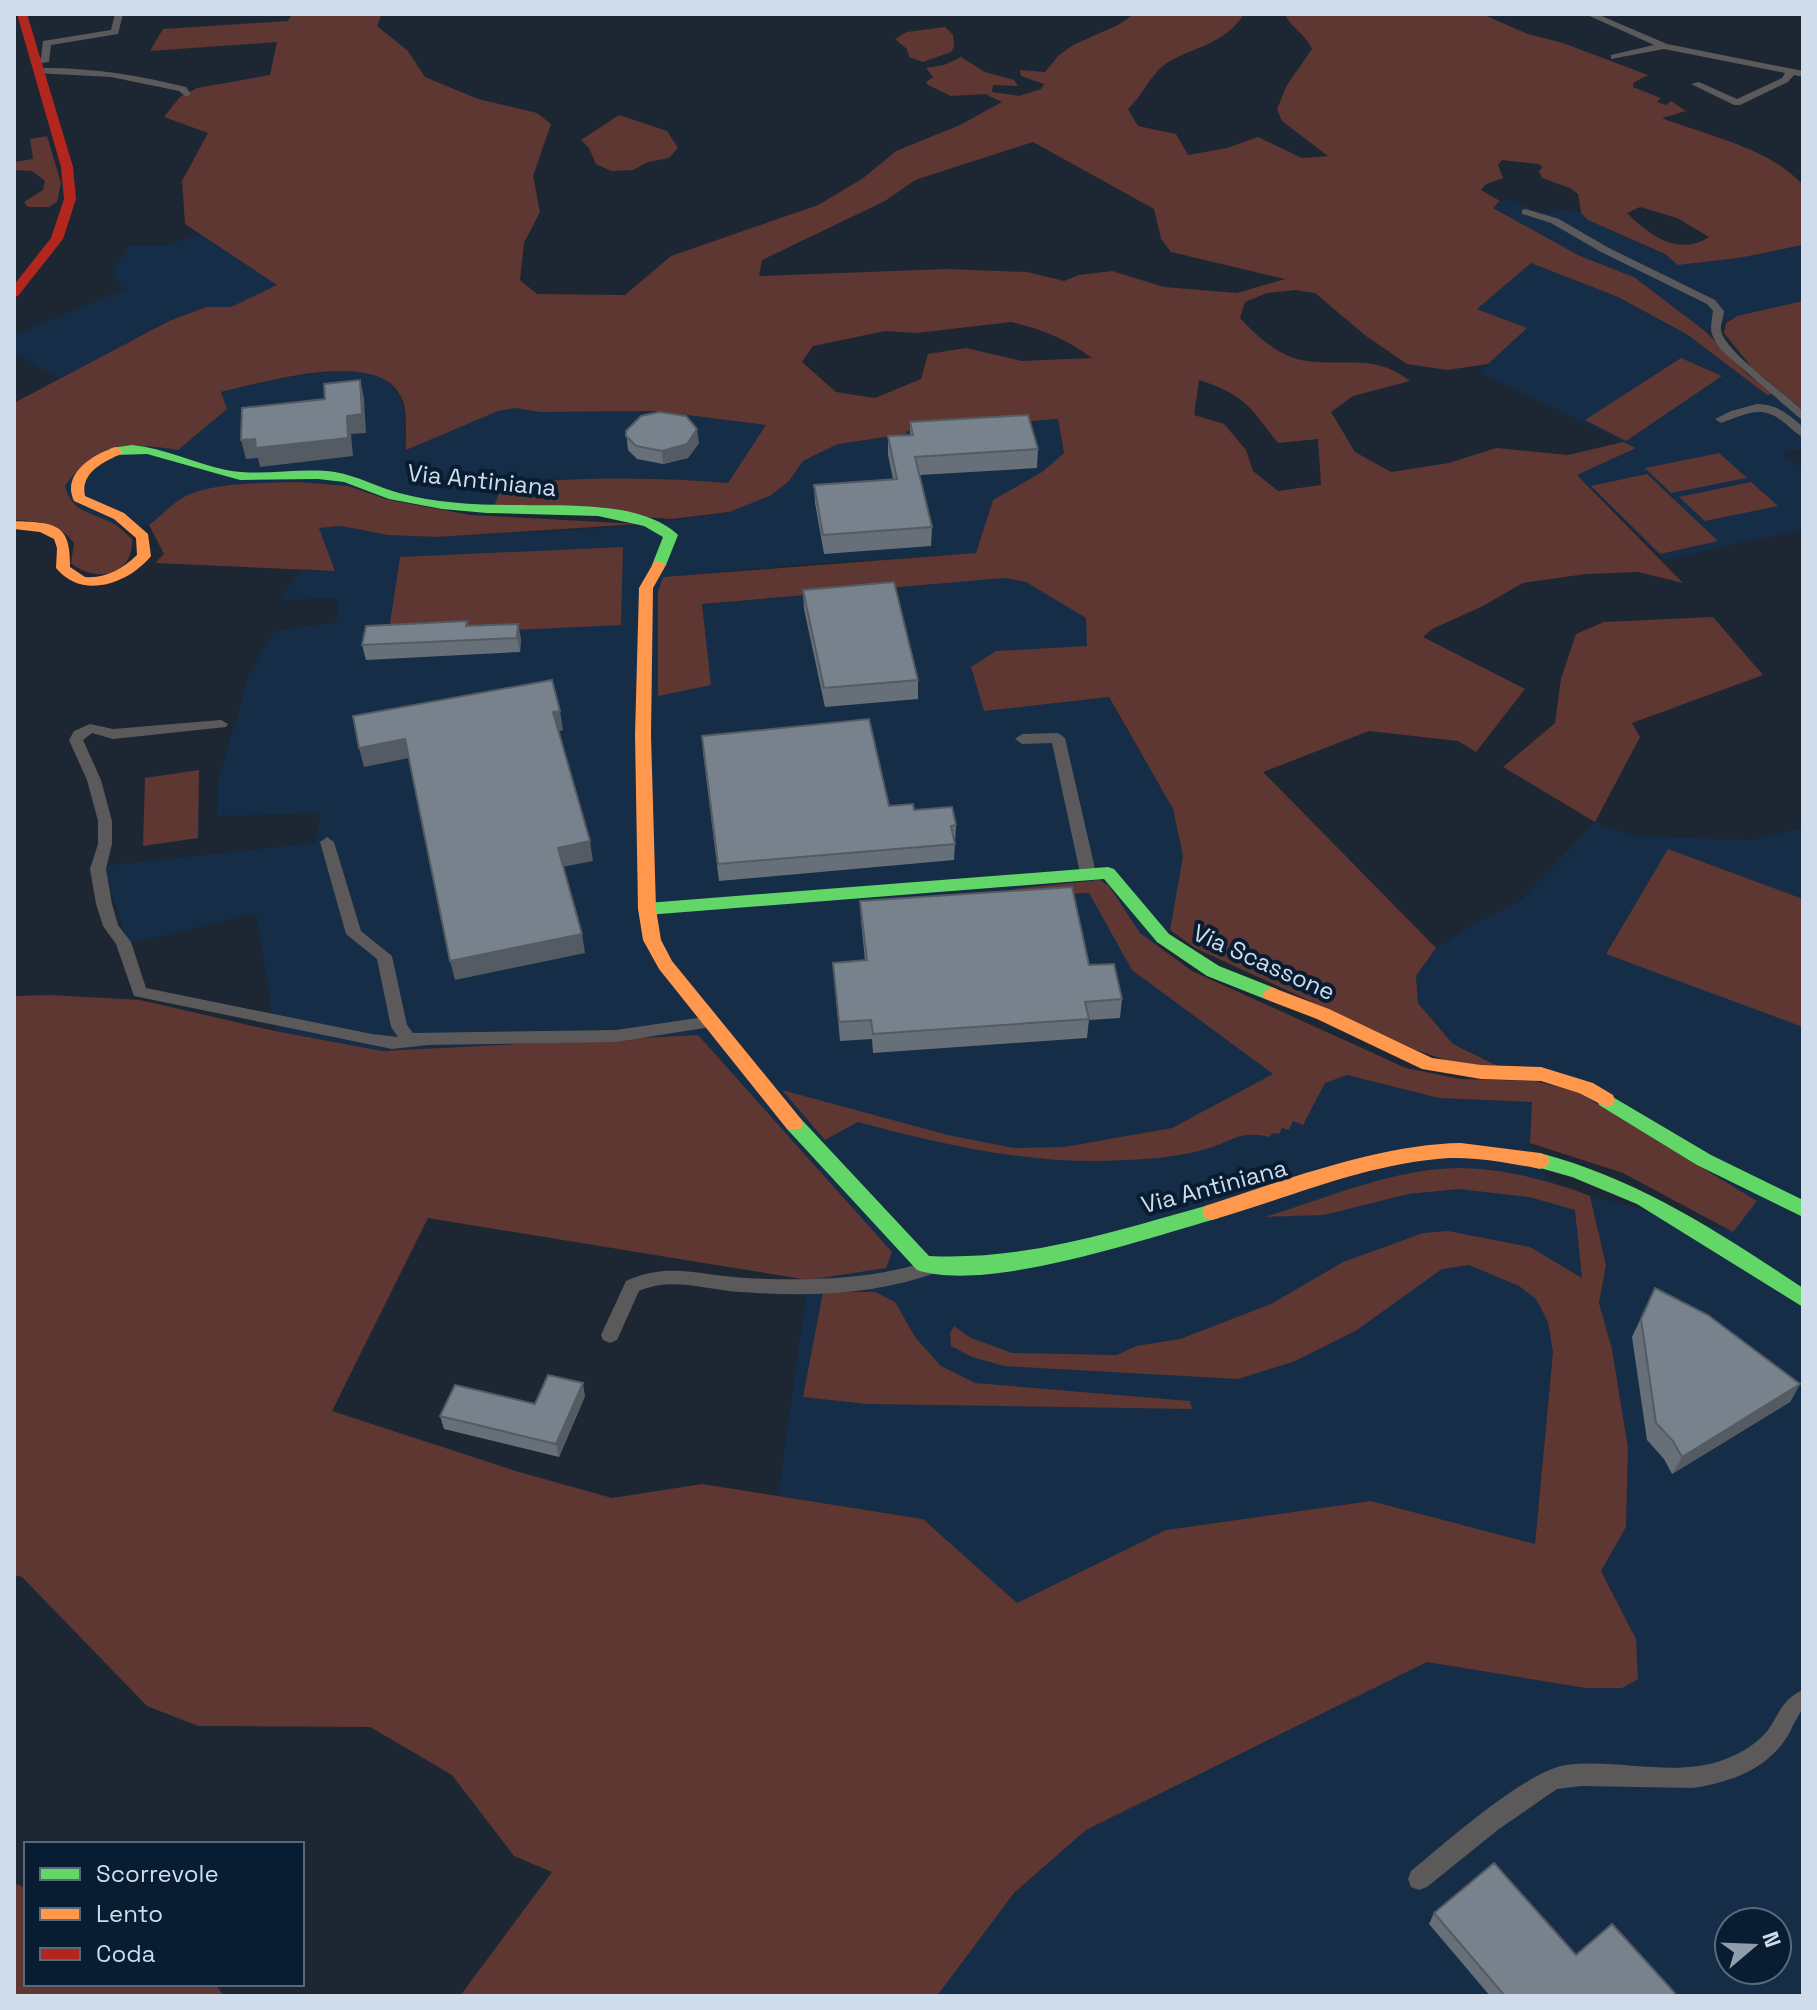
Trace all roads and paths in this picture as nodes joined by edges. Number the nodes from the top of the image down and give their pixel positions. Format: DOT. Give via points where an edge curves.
graph roads {
  1 [pos="22,14"];
  2 [pos="119,14"];
  3 [pos="1589,14"];
  4 [pos="1664,46"];
  5 [pos="1614,57"];
  6 [pos="36,66"];
  7 [pos="1791,72"];
  8 [pos="1803,74"];
  9 [pos="1696,84"];
  10 [pos="186,94"];
  11 [pos="1526,212"];
  12 [pos="14,293"];
  13 [pos="1803,417"];
  14 [pos="1721,419"];
  15 [pos="1803,433"];
  16 [pos="14,525"];
  17 [pos="221,724"];
  18 [pos="1022,739"];
  19 [pos="327,842"];
  20 [pos="1088,873"];
  21 [pos="647,909"];
  22 [pos="711,1022"];
  23 [pos="422,1041"];
  24 [pos="1803,1209"];
  25 [pos="935,1266"];
  26 [pos="1803,1299"];
  27 [pos="610,1335"];
  28 [pos="1803,1700"];
  29 [pos="1419,1879"];
  1 -- 6 [label="street"];
  2 -- 6 [label="street" via="116,34 46,43 46,60"];
  3 -- 4 [label="street"];
  4 -- 5 [label="street"];
  4 -- 7 [label="street"];
  6 -- 10 [label="street" via="108,73 183,89"];
  6 -- 12 [label="street" via="70,201 61,232"];
  7 -- 8 [label="street"];
  7 -- 9 [label="street" via="1737,103"];
  11 -- 13 [label="street" via="1555,221 1711,302 1719,311 1719,340"];
  14 -- 15 [label="street" via="1764,405"];
  16 -- 21 [label="street, Via Antiniana" via="61,536 62,566 74,578 103,580 134,568 144,556 143,537 119,516 79,498 75,490 84,471 96,462 137,449 229,475 342,477 389,495 434,503 618,515 648,519 666,529 671,535 669,551 646,588"];
  17 -- 23 [label="street" via="113,734 90,728 76,740 105,821 98,869 104,904 140,992 372,1040"];
  18 -- 20 [label="street" via="1058,738"];
  19 -- 23 [label="street" via="354,934 384,956 399,1027 403,1035"];
  20 -- 21 [label="street, Via Scassone"];
  20 -- 24 [label="street, Via Scassone" via="1114,877 1163,938 1213,971 1323,1014 1429,1064 1541,1074 1586,1088 1704,1160"];
  21 -- 22 [label="street, Via Antiniana" via="652,940 665,965"];
  22 -- 23 [label="street" via="616,1036"];
  22 -- 25 [label="street, Via Antiniana" via="801,1133 918,1259"];
  25 -- 26 [label="street, Via Antiniana" via="989,1265 1050,1254 1416,1156 1490,1152 1595,1177"];
  25 -- 27 [label="street" via="907,1278 805,1287 655,1276 632,1286"];
  28 -- 29 [label="street" via="1788,1711 1771,1742 1725,1772 1560,1776"];
}
